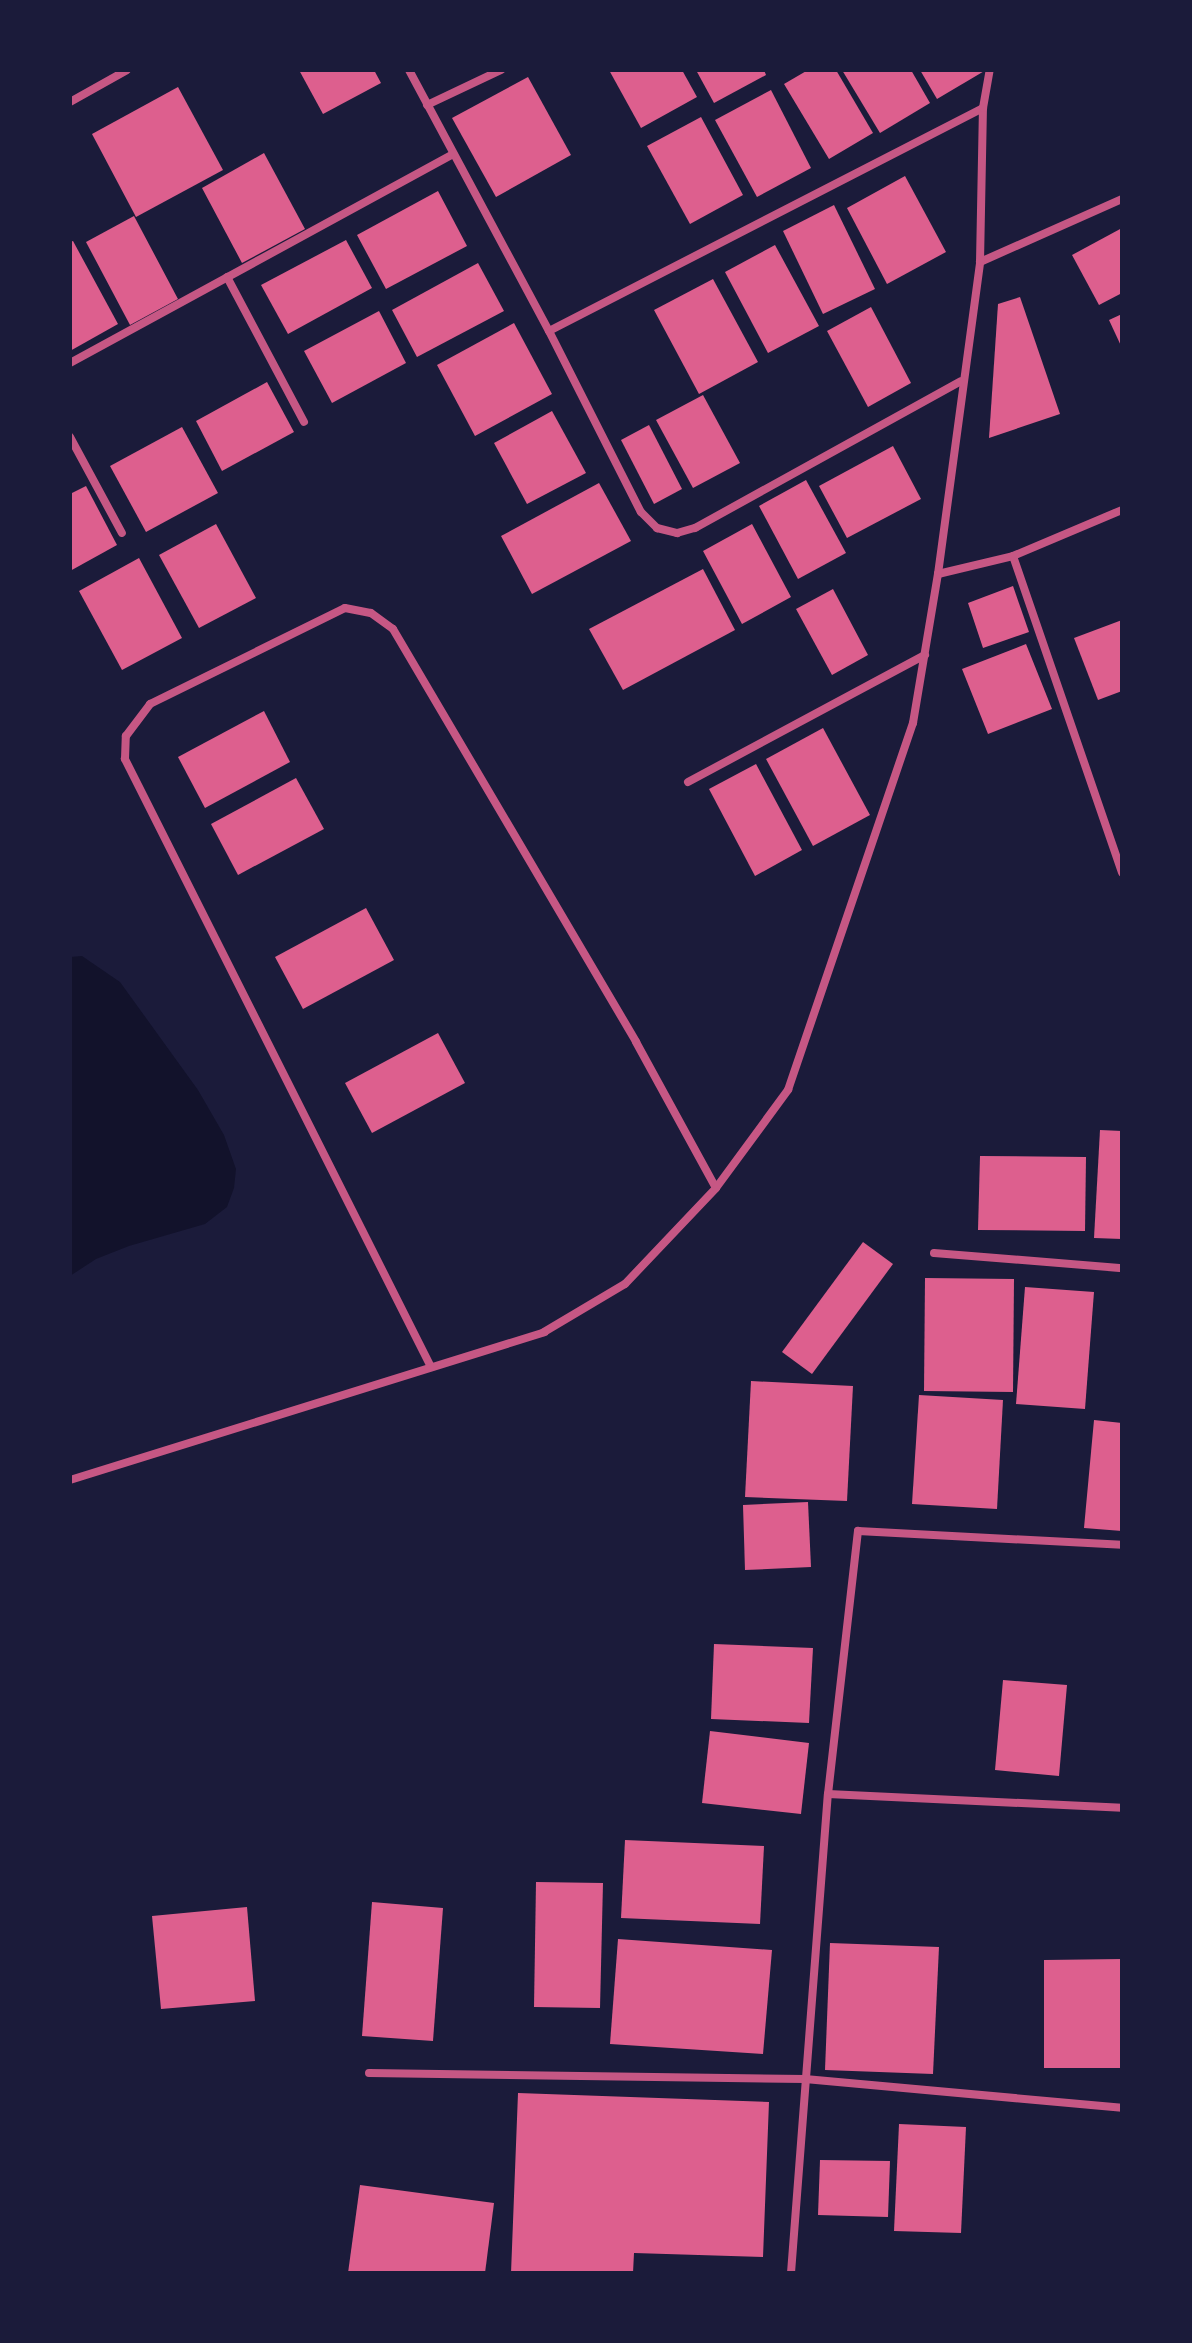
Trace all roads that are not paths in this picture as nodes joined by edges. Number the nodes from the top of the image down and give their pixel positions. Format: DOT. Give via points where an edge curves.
graph roads {
  1 [pos="127,70"];
  2 [pos="409,70"];
  3 [pos="501,70"];
  4 [pos="990,70"];
  5 [pos="70,102"];
  6 [pos="427,105"];
  7 [pos="983,108"];
  8 [pos="453,154"];
  9 [pos="1122,199"];
  10 [pos="980,262"];
  11 [pos="227,277"];
  12 [pos="549,331"];
  13 [pos="70,363"];
  14 [pos="961,381"];
  15 [pos="304,422"];
  16 [pos="70,437"];
  17 [pos="1122,510"];
  18 [pos="122,533"];
  19 [pos="1013,556"];
  20 [pos="938,574"];
  21 [pos="925,655"];
  22 [pos="688,782"];
  23 [pos="1122,873"];
  24 [pos="716,1188"];
  25 [pos="934,1253"];
  26 [pos="1122,1268"];
  27 [pos="431,1367"];
  28 [pos="70,1480"];
  29 [pos="1122,1545"];
  30 [pos="828,1794"];
  31 [pos="1122,1808"];
  32 [pos="369,2073"];
  33 [pos="805,2079"];
  34 [pos="1122,2108"];
  35 [pos="791,2273"];
  1 -- 5 [label="street"];
  2 -- 6 [label="street"];
  3 -- 6 [label="street"];
  4 -- 7 [label="street"];
  6 -- 8 [label="street"];
  7 -- 10 [label="street"];
  7 -- 12 [label="street"];
  8 -- 11 [label="street"];
  8 -- 12 [label="street"];
  9 -- 10 [label="street"];
  10 -- 14 [label="street"];
  11 -- 13 [label="street"];
  11 -- 15 [label="street"];
  12 -- 14 [label="street" via="641,512 657,528 677,533 695,528"];
  14 -- 20 [label="street"];
  16 -- 18 [label="street"];
  17 -- 19 [label="street"];
  19 -- 20 [label="street"];
  19 -- 23 [label="street"];
  20 -- 21 [label="street"];
  21 -- 22 [label="street"];
  21 -- 24 [label="street" via="913,723 788,1090"];
  24 -- 27 [label="street" via="625,1284 544,1332"];
  24 -- 27 [label="street" via="393,629 371,613 345,608 150,704 126,736 125,759"];
  25 -- 26 [label="street"];
  27 -- 28 [label="street"];
  29 -- 30 [label="street" via="858,1531"];
  30 -- 31 [label="street"];
  30 -- 33 [label="street"];
  32 -- 33 [label="street"];
  33 -- 34 [label="street"];
  33 -- 35 [label="street"];
}
